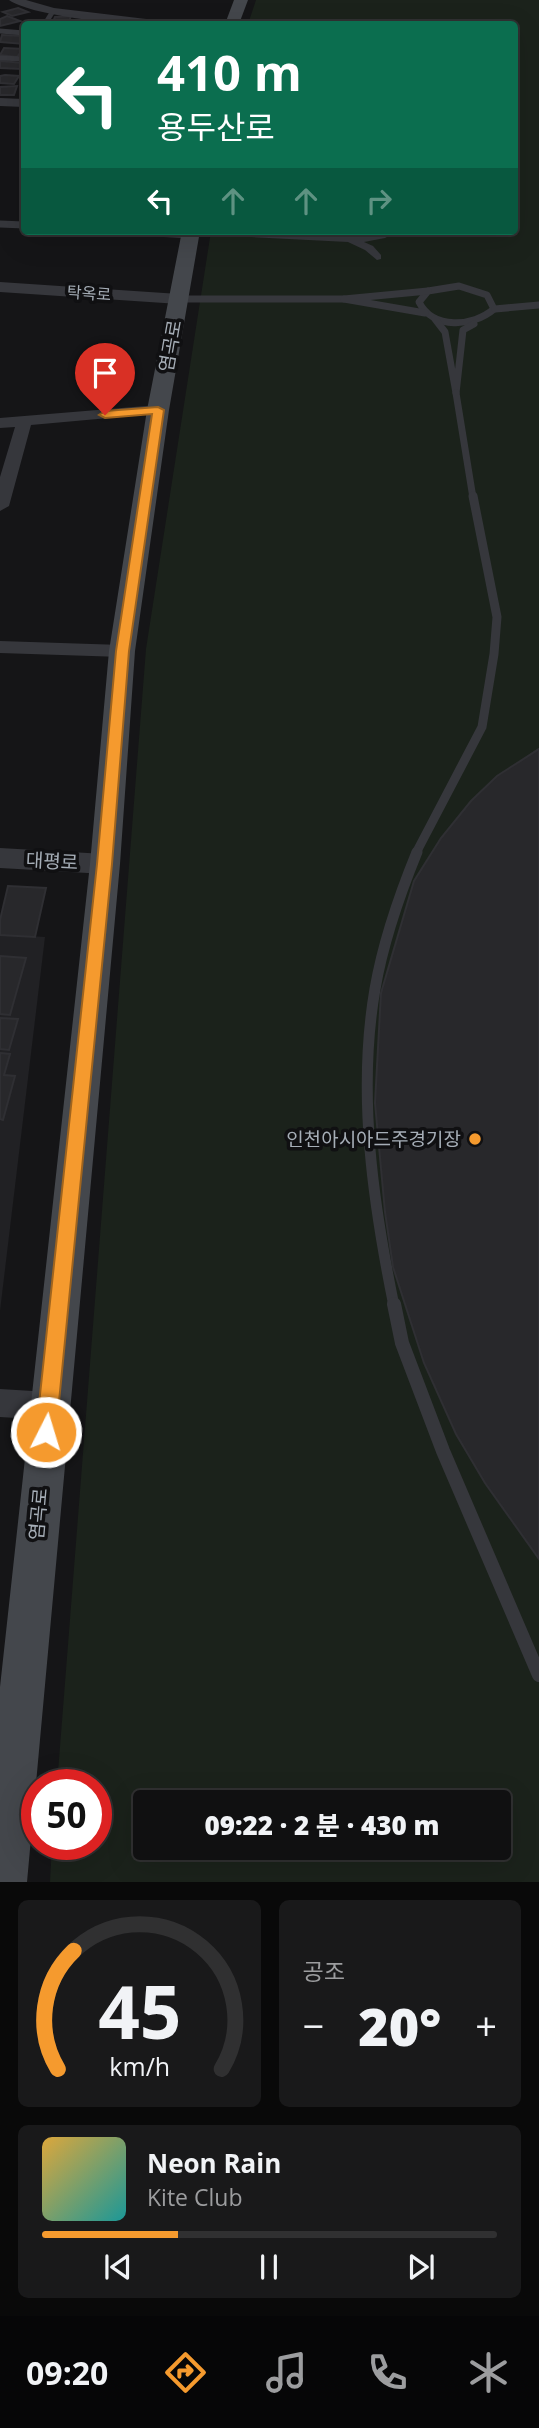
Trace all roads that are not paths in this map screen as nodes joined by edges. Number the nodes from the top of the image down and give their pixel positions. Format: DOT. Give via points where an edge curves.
graph roads {
  1 [pos="14,0"];
  2 [pos="241,0"];
  3 [pos="53,11"];
  4 [pos="48,21"];
  5 [pos="114,21"];
  6 [pos="233,21"];
  7 [pos="0,30"];
  8 [pos="21,33"];
  9 [pos="0,58"];
  10 [pos="21,59"];
  11 [pos="0,102"];
  12 [pos="21,103"];
  13 [pos="0,224"];
  14 [pos="21,225"];
  15 [pos="190,235"];
  16 [pos="347,235"];
  17 [pos="382,235"];
  18 [pos="377,257"];
  19 [pos="0,287"];
  20 [pos="428,292"];
  21 [pos="179,299"];
  22 [pos="344,299"];
  23 [pos="539,305"];
  24 [pos="495,309"];
  25 [pos="425,313"];
  26 [pos="433,317"];
  27 [pos="480,319"];
  28 [pos="456,393"];
  29 [pos="158,410"];
  30 [pos="24,422"];
  31 [pos="0,423"];
  32 [pos="0,506"];
  33 [pos="0,647"];
  34 [pos="122,651"];
  35 [pos="0,858"];
  36 [pos="105,864"];
  37 [pos="0,1403"];
  38 [pos="49,1406"];
  39 [pos="539,1675"];
  40 [pos="3,1882"];
  1 -- 3 [label="street"];
  2 -- 6 [label="main road"];
  3 -- 4 [label="lane"];
  3 -- 5 [label="street"];
  7 -- 8 [label="lane"];
  9 -- 10 [label="lane"];
  11 -- 12 [label="street"];
  13 -- 14 [label="lane"];
  15 -- 21 [label="main road, 염곡로"];
  16 -- 17 [label="street" via="370,239"];
  16 -- 18 [label="street"];
  19 -- 21 [label="street, 탁옥로"];
  20 -- 22 [label="lane"];
  20 -- 24 [label="lane" via="447,286 472,288 491,297"];
  20 -- 25 [label="lane" via="419,302"];
  21 -- 22 [label="lane"];
  21 -- 29 [label="main road, 염곡로"];
  22 -- 25 [label="lane"];
  23 -- 24 [label="lane"];
  24 -- 27 [label="lane"];
  25 -- 26 [label="lane"];
  26 -- 27 [label="lane" via="455,322"];
  26 -- 28 [label="lane" via="445,332"];
  27 -- 28 [label="lane" via="463,330"];
  28 -- 39 [label="lane" via="493,592 494,654 482,727 423,836 398,898 375,989 368,1063 369,1118 379,1234 402,1343"];
  29 -- 30 [label="street"];
  29 -- 34 [label="main road, 염곡로"];
  30 -- 31 [label="street"];
  30 -- 32 [label="street"];
  33 -- 34 [label="street"];
  34 -- 36 [label="main road, 염곡로"];
  35 -- 36 [label="street, 대평로"];
  36 -- 38 [label="main road, 염곡로"];
  37 -- 38 [label="street"];
  38 -- 40 [label="main road, 염곡로"];
}
